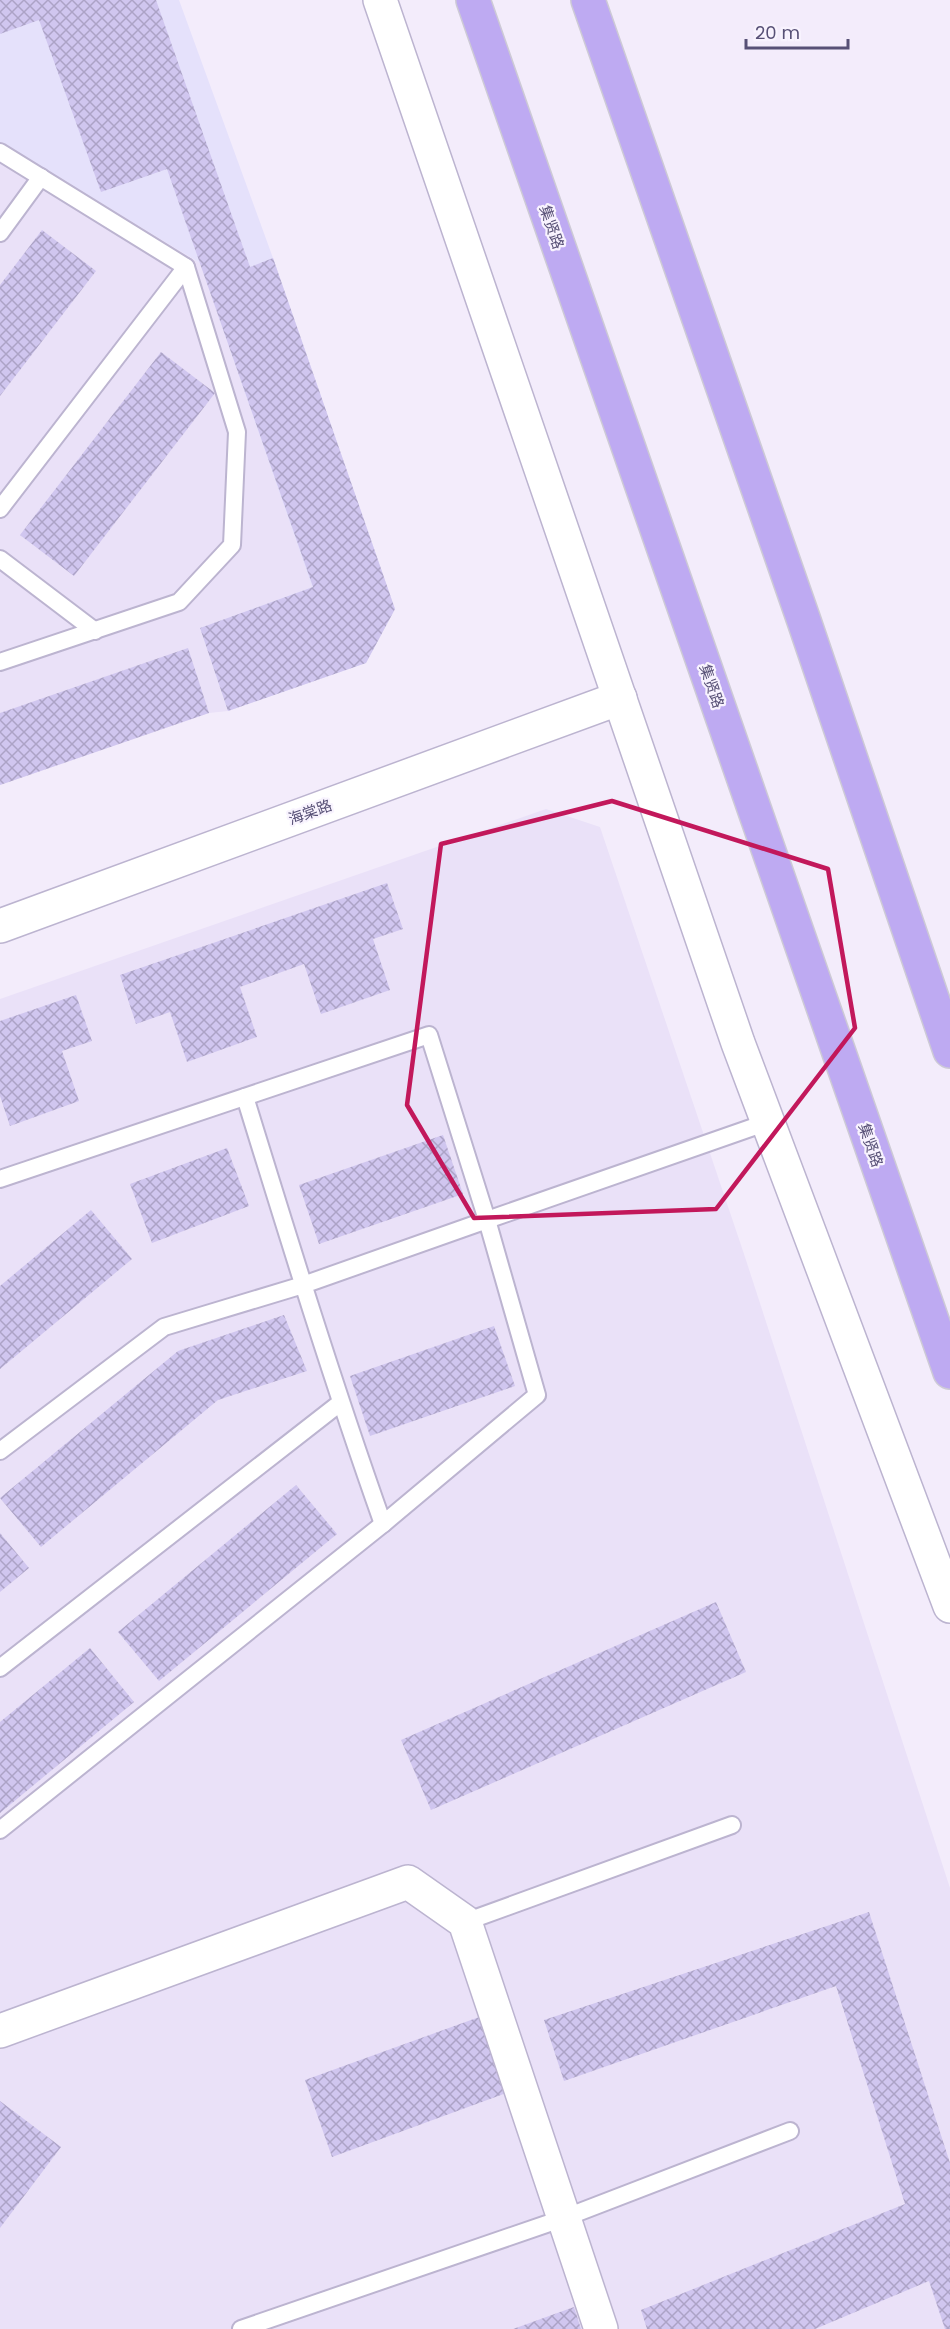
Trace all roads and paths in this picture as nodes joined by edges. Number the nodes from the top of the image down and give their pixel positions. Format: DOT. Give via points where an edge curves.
graph roads {
  1 [pos="380,0"];
  2 [pos="473,0"];
  3 [pos="588,0"];
  4 [pos="0,152"];
  5 [pos="41,177"];
  6 [pos="0,233"];
  7 [pos="186,267"];
  8 [pos="0,509"];
  9 [pos="0,559"];
  10 [pos="95,631"];
  11 [pos="0,662"];
  12 [pos="620,698"];
  13 [pos="0,926"];
  14 [pos="950,1051"];
  15 [pos="245,1097"];
  16 [pos="768,1122"];
  17 [pos="0,1179"];
  18 [pos="487,1220"];
  19 [pos="303,1285"];
  20 [pos="950,1372"];
  21 [pos="340,1403"];
  22 [pos="0,1451"];
  23 [pos="383,1524"];
  24 [pos="950,1606"];
  25 [pos="0,1668"];
  26 [pos="732,1825"];
  27 [pos="0,1830"];
  28 [pos="465,1922"];
  29 [pos="0,2031"];
  30 [pos="790,2131"];
  31 [pos="564,2218"];
  32 [pos="241,2329"];
  33 [pos="601,2329"];
  1 -- 12 [label="street"];
  2 -- 20 [label="highway, 集贤路"];
  3 -- 14 [label="highway"];
  4 -- 5 [label="lane"];
  5 -- 6 [label="lane"];
  5 -- 7 [label="lane"];
  7 -- 8 [label="lane"];
  7 -- 10 [label="lane" via="237,432 232,545 179,602"];
  9 -- 10 [label="lane"];
  10 -- 11 [label="lane"];
  12 -- 13 [label="street, 海棠路"];
  12 -- 16 [label="street"];
  15 -- 17 [label="lane"];
  15 -- 18 [label="lane" via="429,1035"];
  15 -- 19 [label="lane"];
  16 -- 18 [label="lane"];
  16 -- 24 [label="street"];
  18 -- 19 [label="lane"];
  18 -- 23 [label="lane" via="537,1395"];
  19 -- 21 [label="lane"];
  19 -- 22 [label="lane" via="164,1327"];
  21 -- 23 [label="lane"];
  21 -- 25 [label="lane"];
  23 -- 27 [label="lane"];
  26 -- 28 [label="lane"];
  28 -- 29 [label="street" via="408,1882"];
  28 -- 31 [label="street"];
  30 -- 31 [label="lane"];
  31 -- 32 [label="lane"];
  31 -- 33 [label="street"];
}
